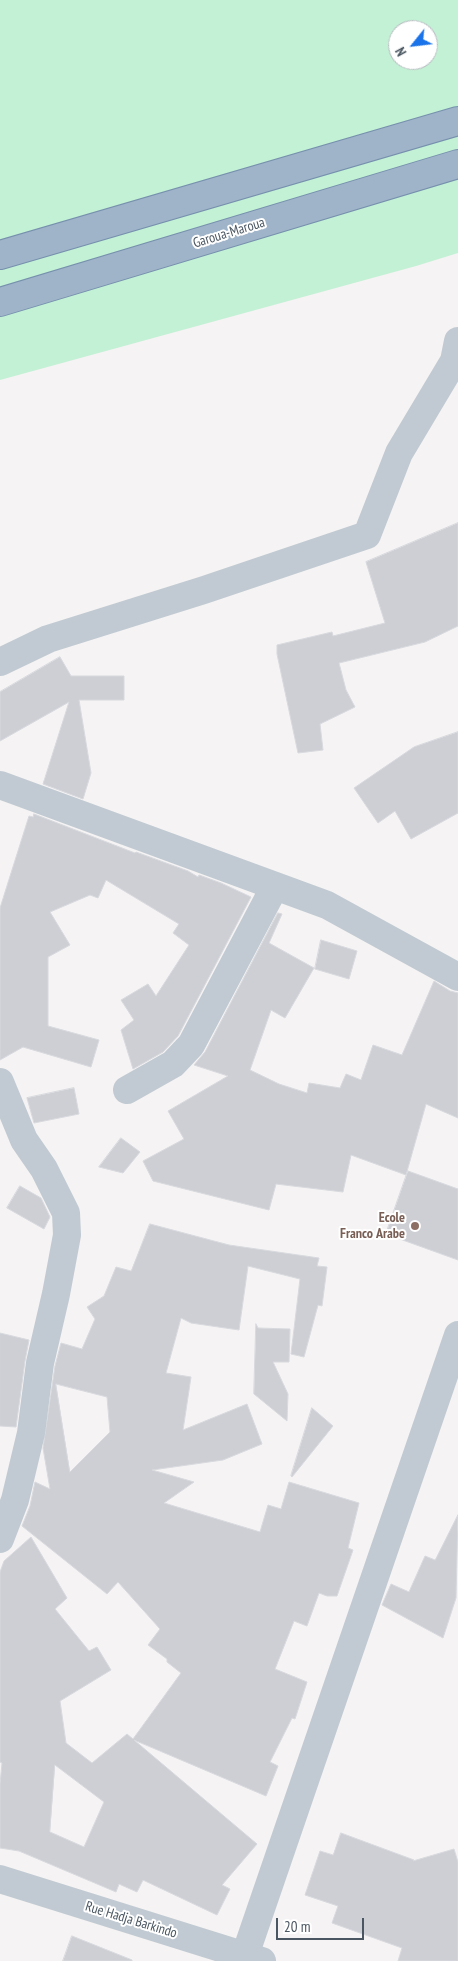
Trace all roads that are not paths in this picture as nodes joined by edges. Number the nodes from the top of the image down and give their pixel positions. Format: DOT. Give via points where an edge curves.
graph roads {
  1 [pos="458,120"];
  2 [pos="458,164"];
  3 [pos="0,255"];
  4 [pos="0,302"];
  5 [pos="458,341"];
  6 [pos="0,662"];
  7 [pos="0,785"];
  8 [pos="275,886"];
  9 [pos="458,977"];
  10 [pos="0,1082"];
  11 [pos="127,1090"];
  12 [pos="458,1335"];
  13 [pos="0,1539"];
  14 [pos="0,1879"];
  15 [pos="250,1959"];
  1 -- 3 [label="highway"];
  2 -- 4 [label="highway, Garoua-Maroua"];
  5 -- 6 [label="street" via="454,361 399,453 367,534 48,639"];
  7 -- 8 [label="street"];
  8 -- 9 [label="street" via="327,905"];
  8 -- 11 [label="street" via="191,1046 173,1064"];
  10 -- 13 [label="street" via="24,1140 44,1169 66,1213 67,1235 40,1363 31,1433 15,1500"];
  12 -- 15 [label="street"];
  14 -- 15 [label="street, Rue Hadja Barkindo"];
}
